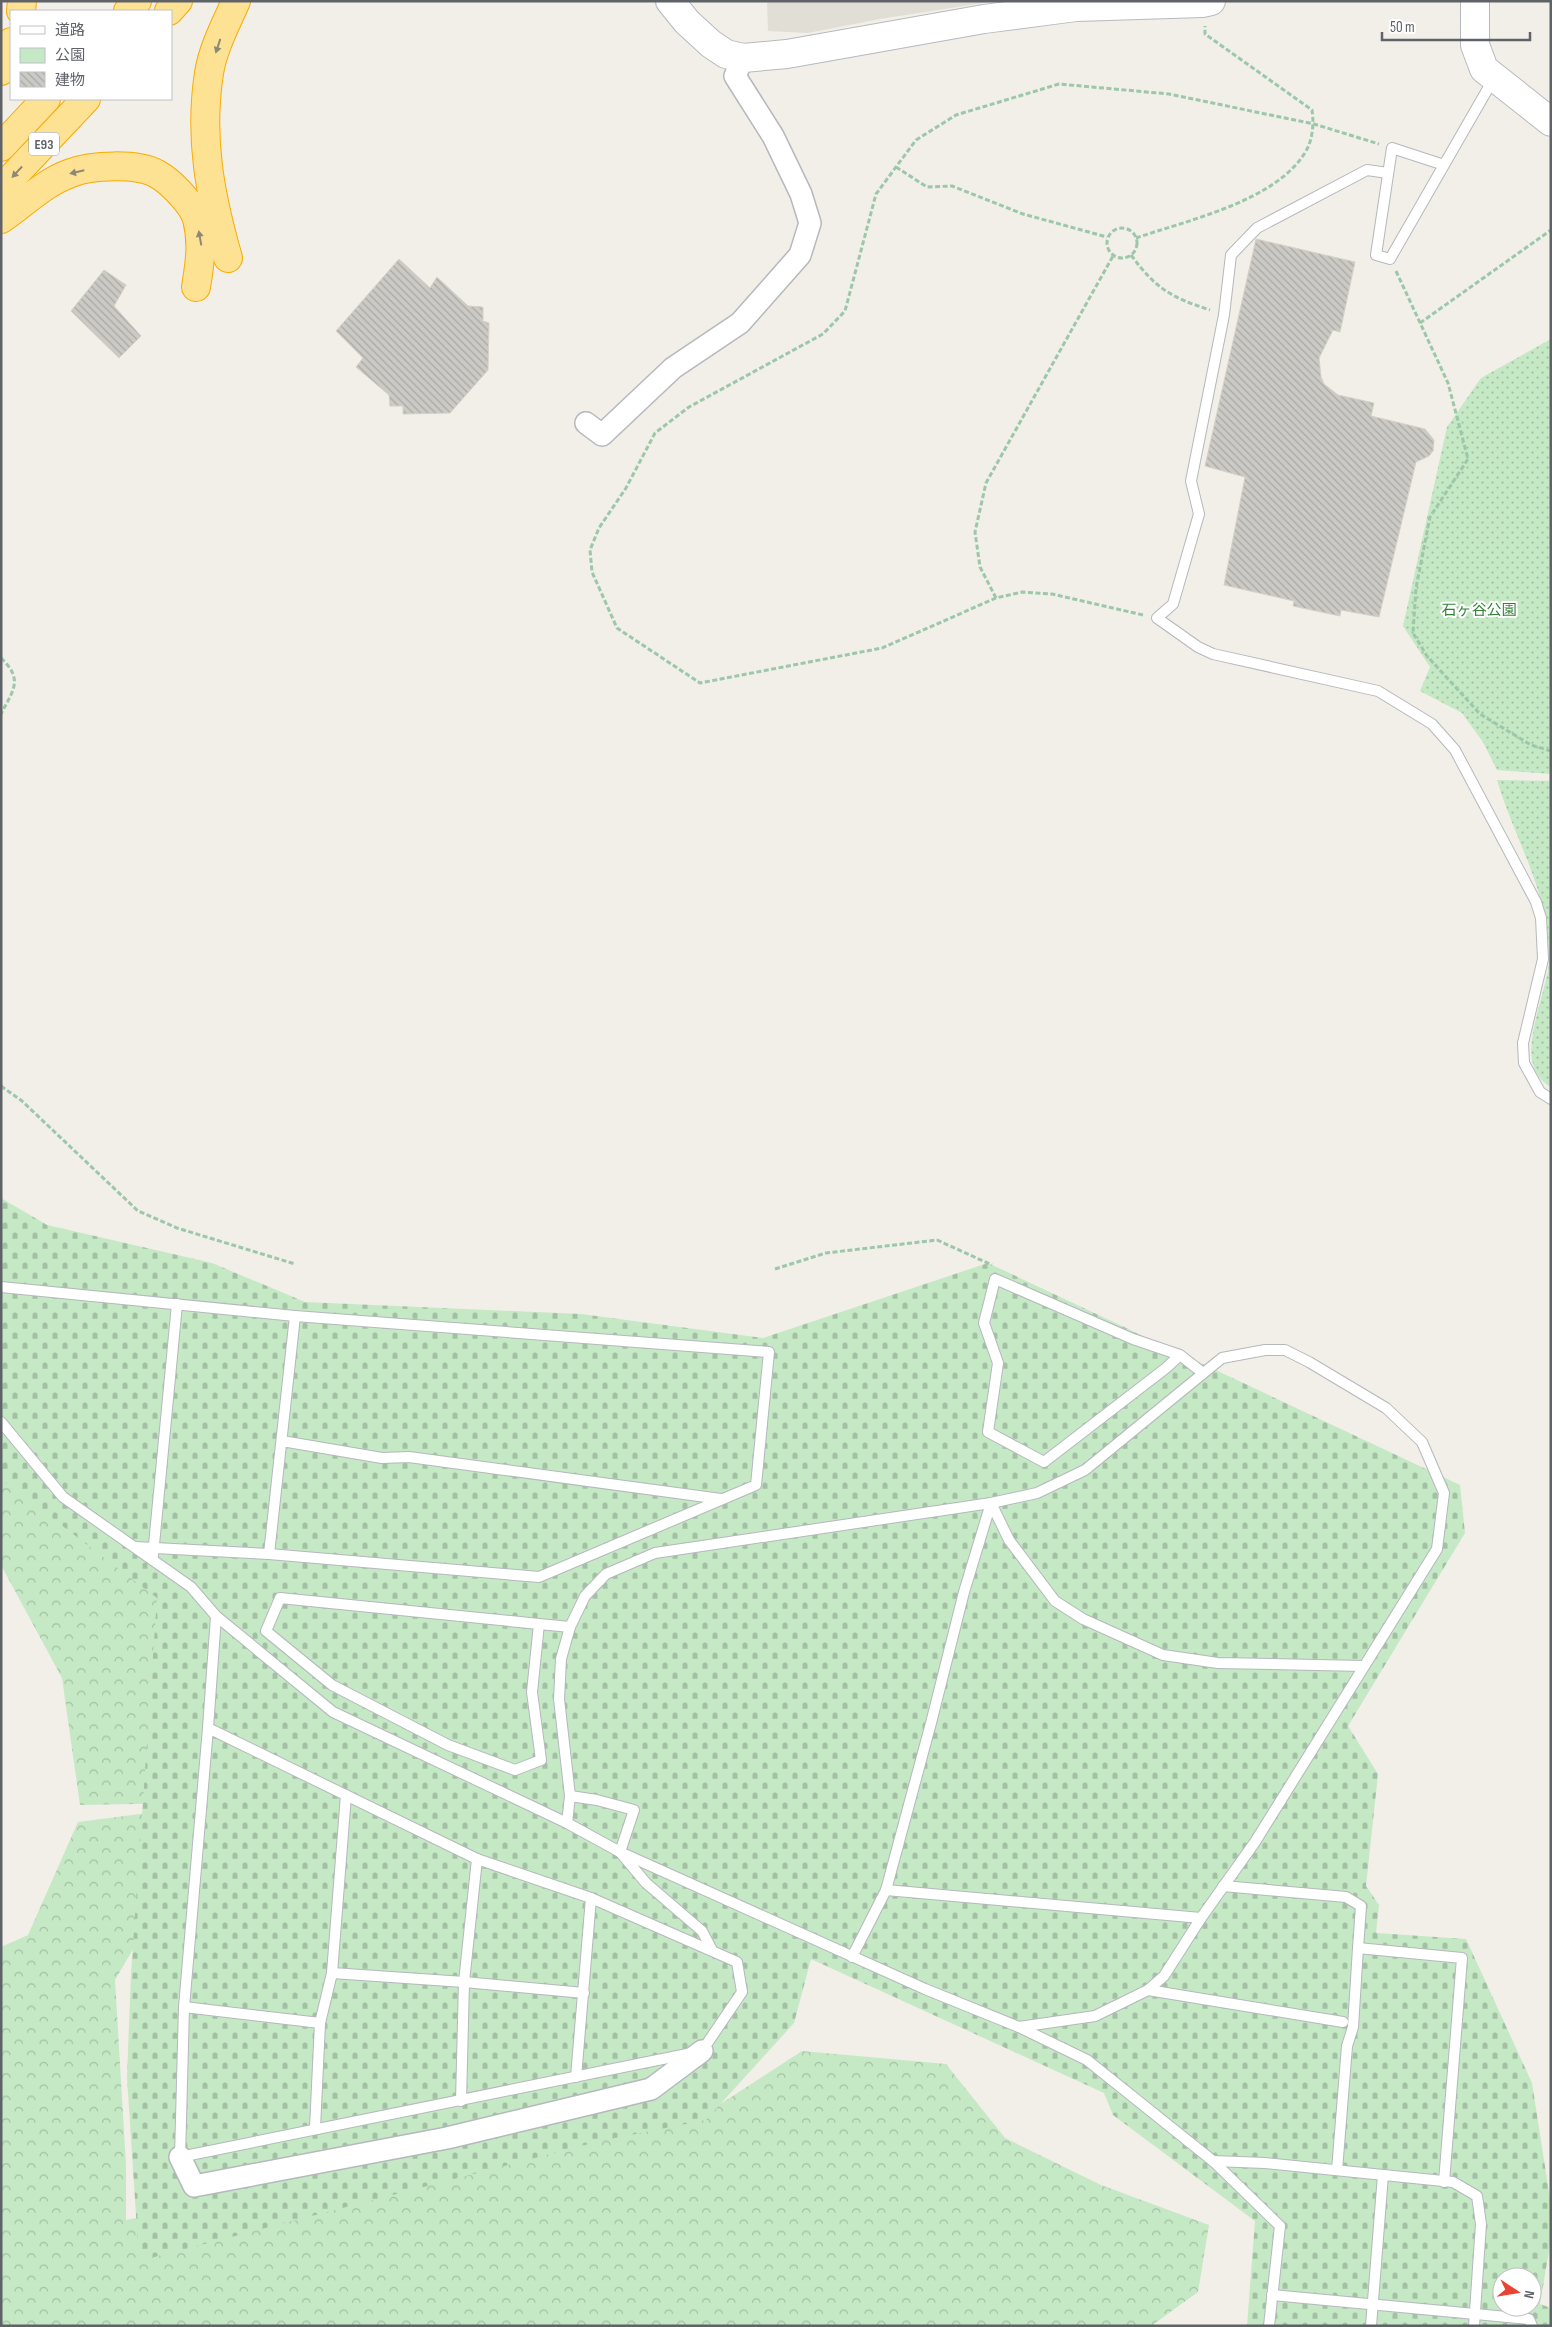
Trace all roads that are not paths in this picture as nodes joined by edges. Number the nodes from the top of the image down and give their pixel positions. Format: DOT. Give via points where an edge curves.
graph roads {
  1 [pos="236,1"];
  2 [pos="670,1"];
  3 [pos="1475,1"];
  4 [pos="1207,2"];
  5 [pos="1075,4"];
  6 [pos="10,45"];
  7 [pos="743,58"];
  8 [pos="1,71"];
  9 [pos="1494,77"];
  10 [pos="45,100"];
  11 [pos="85,100"];
  12 [pos="1551,122"];
  13 [pos="1,147"];
  14 [pos="1444,165"];
  15 [pos="1388,174"];
  16 [pos="1,189"];
  17 [pos="1,219"];
  18 [pos="228,258"];
  19 [pos="196,287"];
  20 [pos="586,423"];
  21 [pos="1551,1099"];
  22 [pos="1,1287"];
  23 [pos="177,1304"];
  24 [pos="296,1316"];
  25 [pos="1180,1355"];
  26 [pos="1203,1373"];
  27 [pos="1,1422"];
  28 [pos="282,1441"];
  29 [pos="723,1499"];
  30 [pos="991,1503"];
  31 [pos="134,1547"];
  32 [pos="153,1548"];
  33 [pos="269,1554"];
  34 [pos="152,1560"];
  35 [pos="216,1616"];
  36 [pos="540,1624"];
  37 [pos="570,1627"];
  38 [pos="1363,1666"];
  39 [pos="208,1728"];
  40 [pos="346,1795"];
  41 [pos="570,1796"];
  42 [pos="567,1823"];
  43 [pos="620,1852"];
  44 [pos="477,1859"];
  45 [pos="1223,1886"];
  46 [pos="886,1890"];
  47 [pos="591,1898"];
  48 [pos="1201,1918"];
  49 [pos="1358,1948"];
  50 [pos="712,1950"];
  51 [pos="852,1957"];
  52 [pos="332,1973"];
  53 [pos="464,1982"];
  54 [pos="1148,1990"];
  55 [pos="584,1993"];
  56 [pos="184,2007"];
  57 [pos="1344,2022"];
  58 [pos="320,2023"];
  59 [pos="1019,2027"];
  60 [pos="702,2051"];
  61 [pos="576,2077"];
  62 [pos="460,2101"];
  63 [pos="315,2128"];
  64 [pos="180,2157"];
  65 [pos="1213,2161"];
  66 [pos="1337,2170"];
  67 [pos="1383,2175"];
  68 [pos="1444,2182"];
  69 [pos="1272,2296"];
  70 [pos="1373,2305"];
  71 [pos="1474,2315"];
  72 [pos="1269,2326"];
  73 [pos="1371,2326"];
  74 [pos="1474,2326"];
  75 [pos="1532,2326"];
  1 -- 18 [label="highway, one-way" via="210,72 205,129 206,167"];
  2 -- 7 [label="street" via="710,44 726,54"];
  3 -- 9 [label="street" via="1475,45 1484,69"];
  4 -- 5 [label="street"];
  5 -- 7 [label="street" via="787,54"];
  6 -- 8 [label="highway"];
  7 -- 20 [label="street" via="736,76 773,136 801,194 810,223 800,255 740,322 674,368 602,435"];
  9 -- 12 [label="street"];
  9 -- 14 [label="lane"];
  10 -- 13 [label="highway, E93"];
  11 -- 16 [label="highway, E93, one-way"];
  14 -- 15 [label="lane" via="1392,148"];
  14 -- 15 [label="lane" via="1390,259 1376,255"];
  15 -- 21 [label="lane" via="1367,170 1257,228 1231,255 1224,315 1191,481 1199,514 1173,604 1157,618 1213,654 1378,691 1432,724 1455,750 1536,902 1541,918 1543,959 1523,1053 1524,1063 1540,1092"];
  19 -- 17 [label="highway, one-way" via="202,250 196,217 181,194 157,173 129,167 72,172 41,187"];
  22 -- 23 [label="lane"];
  23 -- 24 [label="lane"];
  23 -- 32 [label="lane"];
  24 -- 28 [label="lane"];
  24 -- 29 [label="lane" via="769,1352 756,1485"];
  25 -- 25 [label="lane" via="1133,1339 995,1279 984,1323 998,1363 988,1432 1044,1462"];
  25 -- 26 [label="lane"];
  26 -- 30 [label="lane" via="1085,1470 1037,1493"];
  26 -- 38 [label="lane" via="1222,1358 1265,1350 1285,1350 1386,1408 1422,1442 1444,1493 1437,1549"];
  27 -- 31 [label="lane" via="63,1497"];
  28 -- 29 [label="lane" via="382,1458 409,1457"];
  28 -- 33 [label="lane"];
  29 -- 33 [label="lane" via="539,1577"];
  30 -- 37 [label="lane" via="655,1553 606,1574 585,1596"];
  30 -- 38 [label="lane" via="1009,1540 1055,1601 1083,1619 1163,1655 1218,1663"];
  30 -- 46 [label="lane" via="964,1592"];
  31 -- 32 [label="lane"];
  31 -- 34 [label="lane"];
  32 -- 33 [label="lane"];
  32 -- 34 [label="lane"];
  34 -- 35 [label="lane" via="191,1587"];
  35 -- 39 [label="lane"];
  35 -- 42 [label="lane" via="333,1712"];
  36 -- 36 [label="lane" via="280,1598 266,1631 332,1685 448,1745 515,1770 541,1760 532,1692"];
  36 -- 37 [label="lane"];
  37 -- 41 [label="lane" via="561,1659 558,1699"];
  38 -- 45 [label="lane" via="1255,1842"];
  39 -- 40 [label="lane"];
  39 -- 56 [label="lane"];
  40 -- 44 [label="lane"];
  40 -- 52 [label="lane"];
  41 -- 42 [label="lane"];
  41 -- 43 [label="lane" via="634,1810"];
  42 -- 43 [label="lane"];
  43 -- 50 [label="lane" via="646,1883 702,1930"];
  43 -- 51 [label="lane"];
  44 -- 47 [label="lane"];
  44 -- 53 [label="lane"];
  45 -- 48 [label="lane"];
  45 -- 49 [label="lane" via="1346,1897 1361,1906"];
  46 -- 48 [label="lane"];
  46 -- 51 [label="lane"];
  47 -- 50 [label="lane"];
  47 -- 55 [label="lane"];
  48 -- 54 [label="lane" via="1164,1976"];
  49 -- 66 [label="lane"];
  49 -- 68 [label="lane" via="1462,1958"];
  50 -- 60 [label="lane" via="737,1962 742,1992"];
  51 -- 59 [label="lane"];
  52 -- 53 [label="lane"];
  52 -- 58 [label="lane"];
  53 -- 55 [label="lane"];
  53 -- 62 [label="lane"];
  54 -- 57 [label="lane"];
  54 -- 59 [label="lane" via="1095,2016"];
  55 -- 61 [label="lane"];
  56 -- 58 [label="lane"];
  56 -- 64 [label="lane"];
  58 -- 63 [label="lane"];
  59 -- 65 [label="lane" via="1087,2060"];
  60 -- 61 [label="lane"];
  60 -- 64 [label="street" via="651,2089 447,2138 194,2186"];
  61 -- 62 [label="lane"];
  62 -- 63 [label="lane"];
  63 -- 64 [label="lane"];
  65 -- 66 [label="lane"];
  65 -- 69 [label="lane" via="1280,2226"];
  66 -- 67 [label="lane"];
  67 -- 68 [label="lane"];
  67 -- 70 [label="lane"];
  68 -- 71 [label="lane" via="1453,2182 1477,2196 1481,2224"];
  69 -- 70 [label="lane"];
  69 -- 72 [label="lane"];
  70 -- 71 [label="lane"];
  70 -- 73 [label="lane"];
  71 -- 74 [label="lane"];
  71 -- 75 [label="lane" via="1529,2319"];
}
